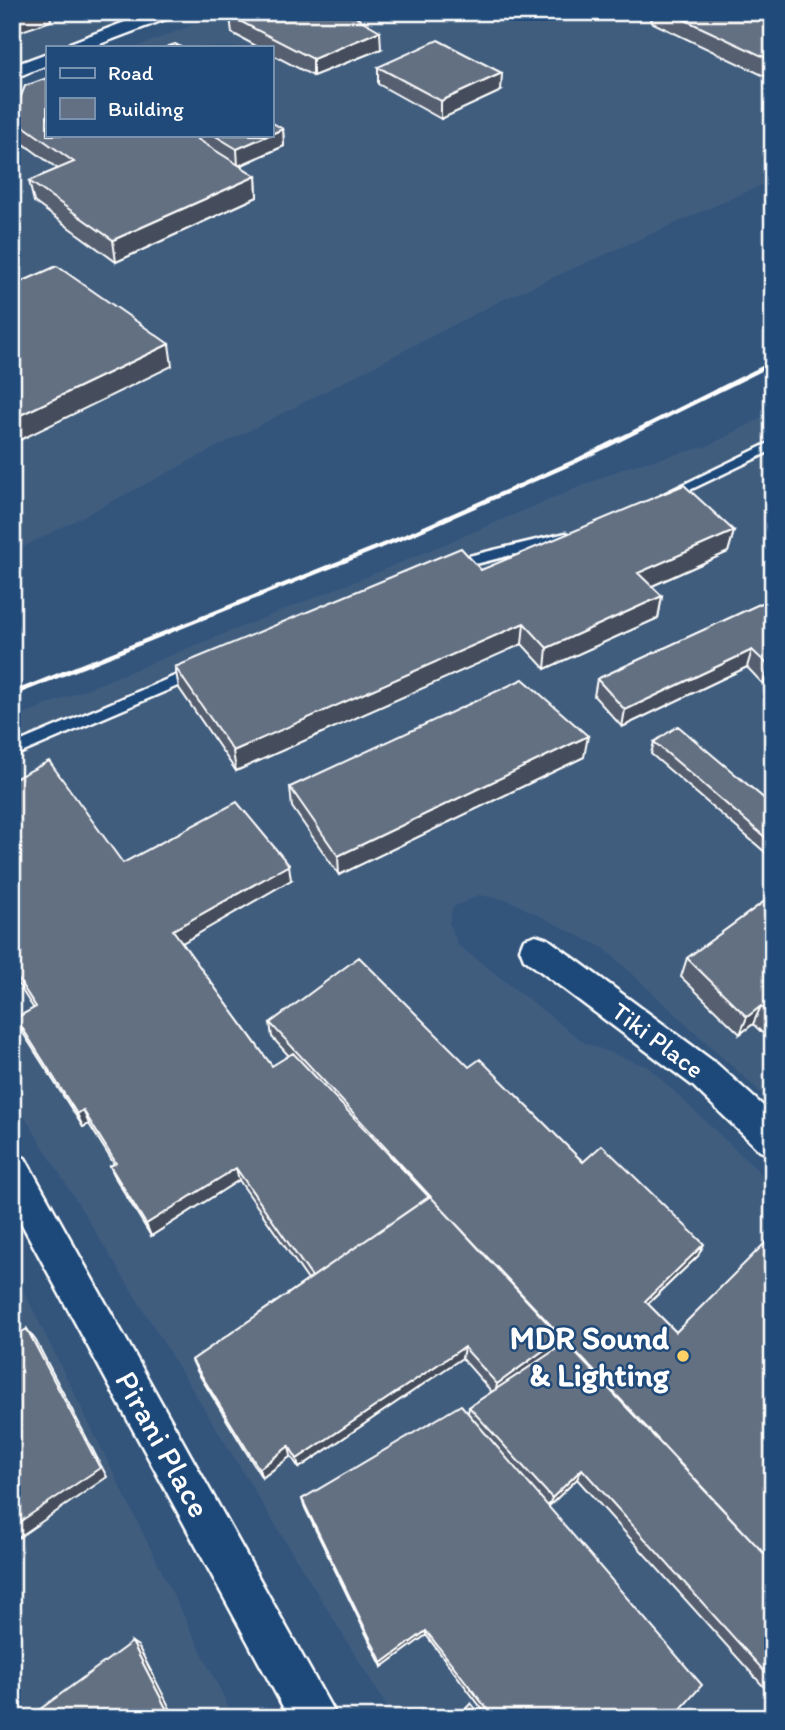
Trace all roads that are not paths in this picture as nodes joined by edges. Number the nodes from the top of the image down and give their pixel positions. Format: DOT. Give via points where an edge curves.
graph roads {
  1 [pos="168,12"];
  2 [pos="79,46"];
  3 [pos="46,58"];
  4 [pos="12,73"];
  5 [pos="773,445"];
  6 [pos="653,501"];
  7 [pos="579,532"];
  8 [pos="435,570"];
  9 [pos="204,668"];
  10 [pos="12,751"];
  11 [pos="537,949"];
  12 [pos="773,1139"];
  13 [pos="12,1170"];
  14 [pos="314,1718"];
  1 -- 2 [label="street"];
  3 -- 4 [label="street"];
  5 -- 6 [label="lane"];
  7 -- 8 [label="lane"];
  9 -- 10 [label="lane"];
  11 -- 12 [label="street, Tiki Place" via="705,1075"];
  13 -- 14 [label="street, Pirani Place"];
}
